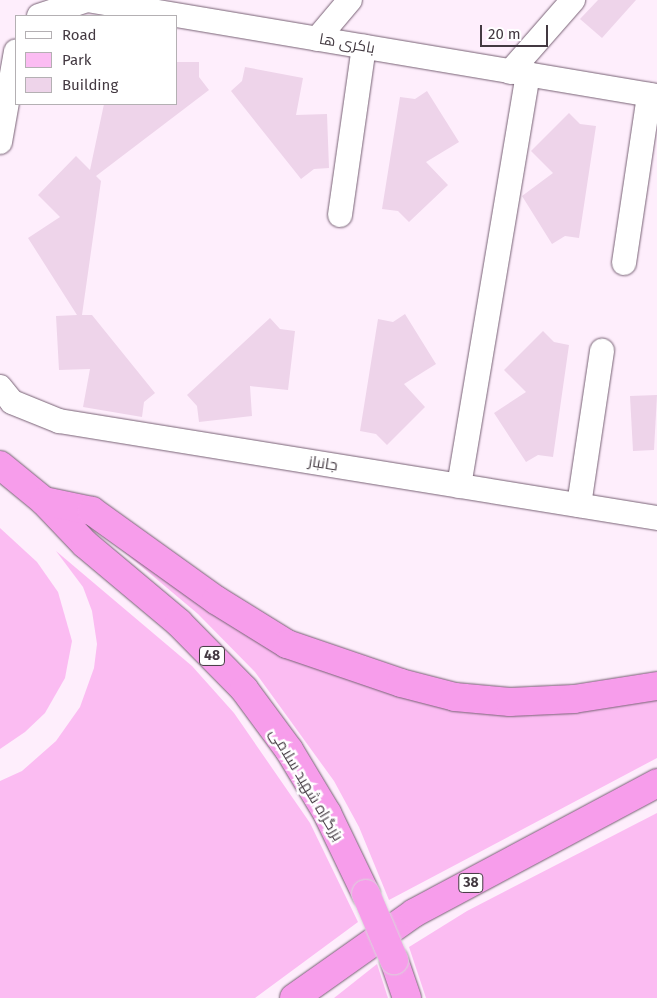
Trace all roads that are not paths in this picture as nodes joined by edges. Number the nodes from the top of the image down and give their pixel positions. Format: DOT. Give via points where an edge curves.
graph roads {
  1 [pos="350,0"];
  2 [pos="572,0"];
  3 [pos="129,3"];
  4 [pos="42,15"];
  5 [pos="316,39"];
  6 [pos="364,47"];
  7 [pos="15,56"];
  8 [pos="519,73"];
  9 [pos="653,95"];
  10 [pos="0,142"];
  11 [pos="340,215"];
  12 [pos="624,263"];
  13 [pos="602,351"];
  14 [pos="0,387"];
  15 [pos="0,465"];
  16 [pos="459,486"];
  17 [pos="44,501"];
  18 [pos="579,505"];
  19 [pos="657,518"];
  20 [pos="657,686"];
  21 [pos="657,783"];
  22 [pos="294,998"];
  23 [pos="407,998"];
  1 -- 5 [label="street"];
  2 -- 8 [label="street"];
  3 -- 4 [label="street, باکری ها" via="87,0"];
  3 -- 5 [label="street, باکری ها"];
  5 -- 6 [label="street, باکری ها"];
  6 -- 8 [label="street, باکری ها"];
  6 -- 11 [label="street"];
  7 -- 10 [label="street"];
  8 -- 9 [label="street, باکری ها"];
  8 -- 16 [label="street"];
  9 -- 12 [label="street"];
  13 -- 18 [label="street"];
  14 -- 16 [label="street, جانباز" via="12,402 59,421"];
  15 -- 17 [label="highway, بزرگراه شهید سلامی / 48"];
  16 -- 18 [label="street, جانباز"];
  17 -- 20 [label="highway" via="92,511 216,600 287,644 401,683 455,697 510,702 574,699"];
  17 -- 23 [label="highway, بزرگراه شهید سلامی / 48, bridge" via="85,544 179,623 244,689 289,750 322,805 366,894"];
  18 -- 19 [label="street, جانباز"];
  21 -- 22 [label="highway, 38" via="414,913 357,950"];
}
